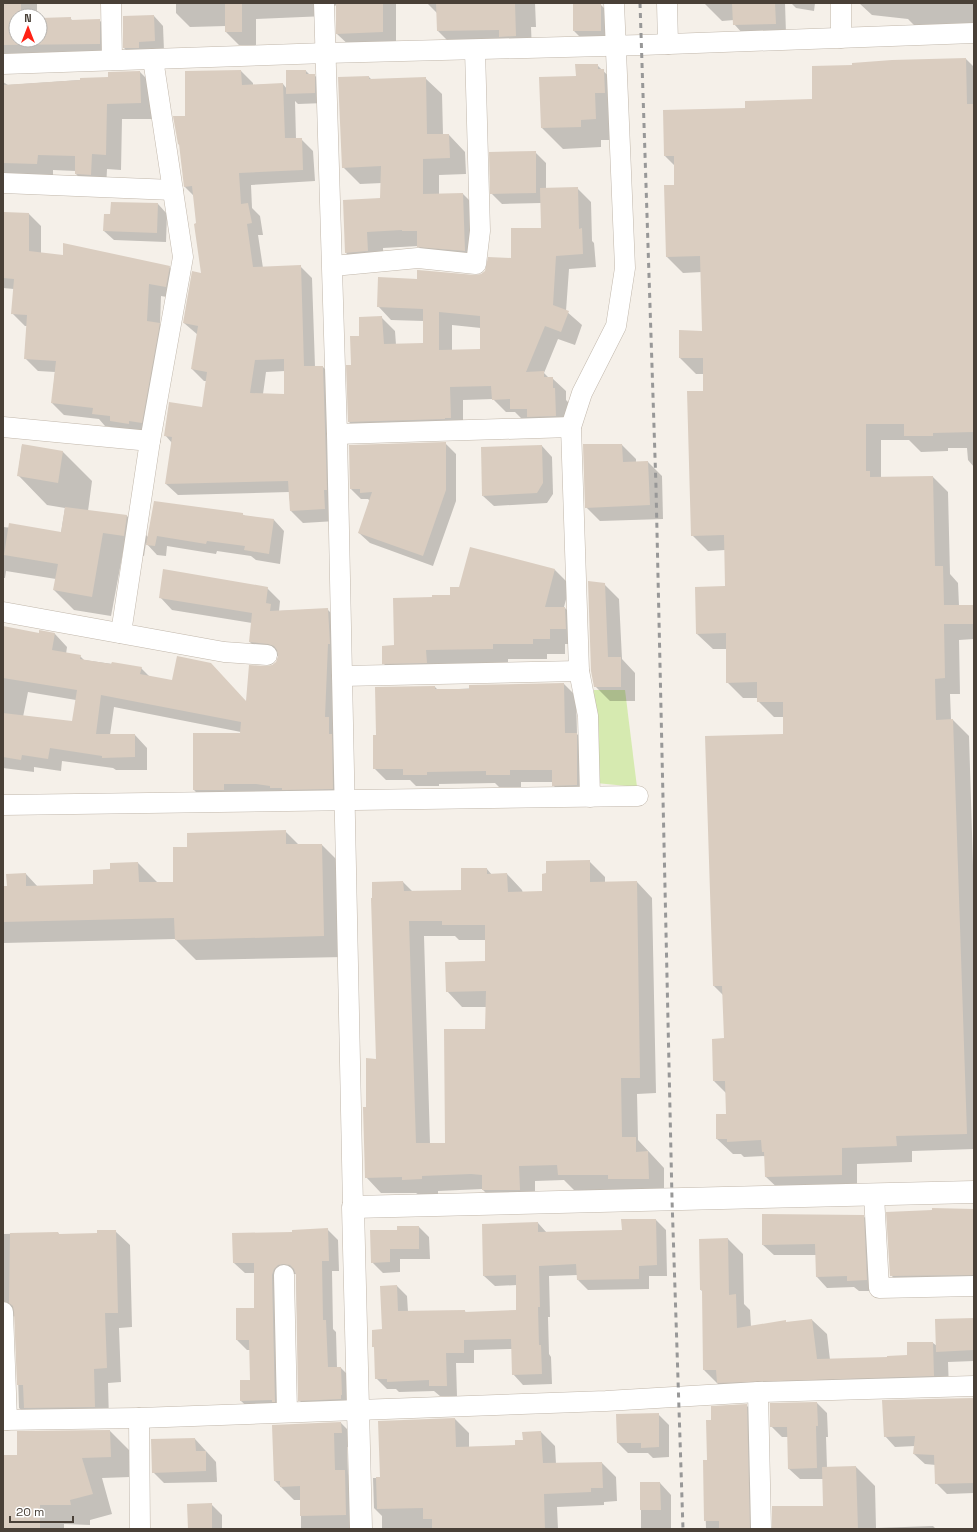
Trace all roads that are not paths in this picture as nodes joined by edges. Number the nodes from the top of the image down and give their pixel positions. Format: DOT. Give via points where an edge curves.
graph roads {
  1 [pos="110,3"];
  2 [pos="324,3"];
  3 [pos="614,3"];
  4 [pos="667,3"];
  5 [pos="841,3"];
  6 [pos="974,33"];
  7 [pos="841,38"];
  8 [pos="668,44"];
  9 [pos="616,46"];
  10 [pos="474,50"];
  11 [pos="326,53"];
  12 [pos="153,59"];
  13 [pos="112,60"];
  14 [pos="3,64"];
  15 [pos="3,183"];
  16 [pos="173,190"];
  17 [pos="333,266"];
  18 [pos="3,427"];
  19 [pos="571,427"];
  20 [pos="337,434"];
  21 [pos="150,441"];
  22 [pos="3,612"];
  23 [pos="121,633"];
  24 [pos="267,655"];
  25 [pos="579,671"];
  26 [pos="342,676"];
  27 [pos="638,796"];
  28 [pos="590,797"];
  29 [pos="344,801"];
  30 [pos="3,805"];
  31 [pos="974,1192"];
  32 [pos="874,1195"];
  33 [pos="353,1207"];
  34 [pos="284,1275"];
  35 [pos="974,1286"];
  36 [pos="3,1312"];
  37 [pos="974,1386"];
  38 [pos="758,1392"];
  39 [pos="357,1410"];
  40 [pos="287,1412"];
  41 [pos="139,1418"];
  42 [pos="5,1420"];
  43 [pos="140,1529"];
  44 [pos="361,1529"];
  45 [pos="761,1529"];
  1 -- 13 [label="street"];
  2 -- 11 [label="street"];
  3 -- 9 [label="street"];
  4 -- 8 [label="street"];
  5 -- 7 [label="street"];
  6 -- 7 [label="street"];
  7 -- 8 [label="street"];
  8 -- 9 [label="street"];
  9 -- 10 [label="street"];
  9 -- 19 [label="street" via="625,268 616,326 582,393"];
  10 -- 11 [label="street"];
  10 -- 17 [label="street" via="480,231 476,264 418,258"];
  11 -- 12 [label="street"];
  11 -- 17 [label="street"];
  12 -- 13 [label="street"];
  12 -- 16 [label="street"];
  13 -- 14 [label="street"];
  15 -- 16 [label="street"];
  16 -- 21 [label="street" via="183,257"];
  17 -- 20 [label="street"];
  18 -- 21 [label="street"];
  19 -- 20 [label="street"];
  19 -- 25 [label="street"];
  20 -- 26 [label="street"];
  21 -- 23 [label="street"];
  22 -- 23 [label="street"];
  23 -- 24 [label="street" via="224,652"];
  25 -- 26 [label="street"];
  25 -- 28 [label="street" via="588,716"];
  26 -- 29 [label="street"];
  27 -- 28 [label="street"];
  28 -- 29 [label="street"];
  29 -- 30 [label="street"];
  29 -- 33 [label="street"];
  31 -- 32 [label="street"];
  32 -- 33 [label="street"];
  32 -- 35 [label="street" via="879,1288"];
  33 -- 39 [label="street"];
  34 -- 40 [label="street"];
  36 -- 42 [label="street"];
  37 -- 38 [label="street"];
  38 -- 39 [label="street" via="606,1401"];
  38 -- 45 [label="street"];
  39 -- 40 [label="street"];
  39 -- 44 [label="street"];
  40 -- 41 [label="street"];
  41 -- 42 [label="street"];
  41 -- 43 [label="street"];
}
